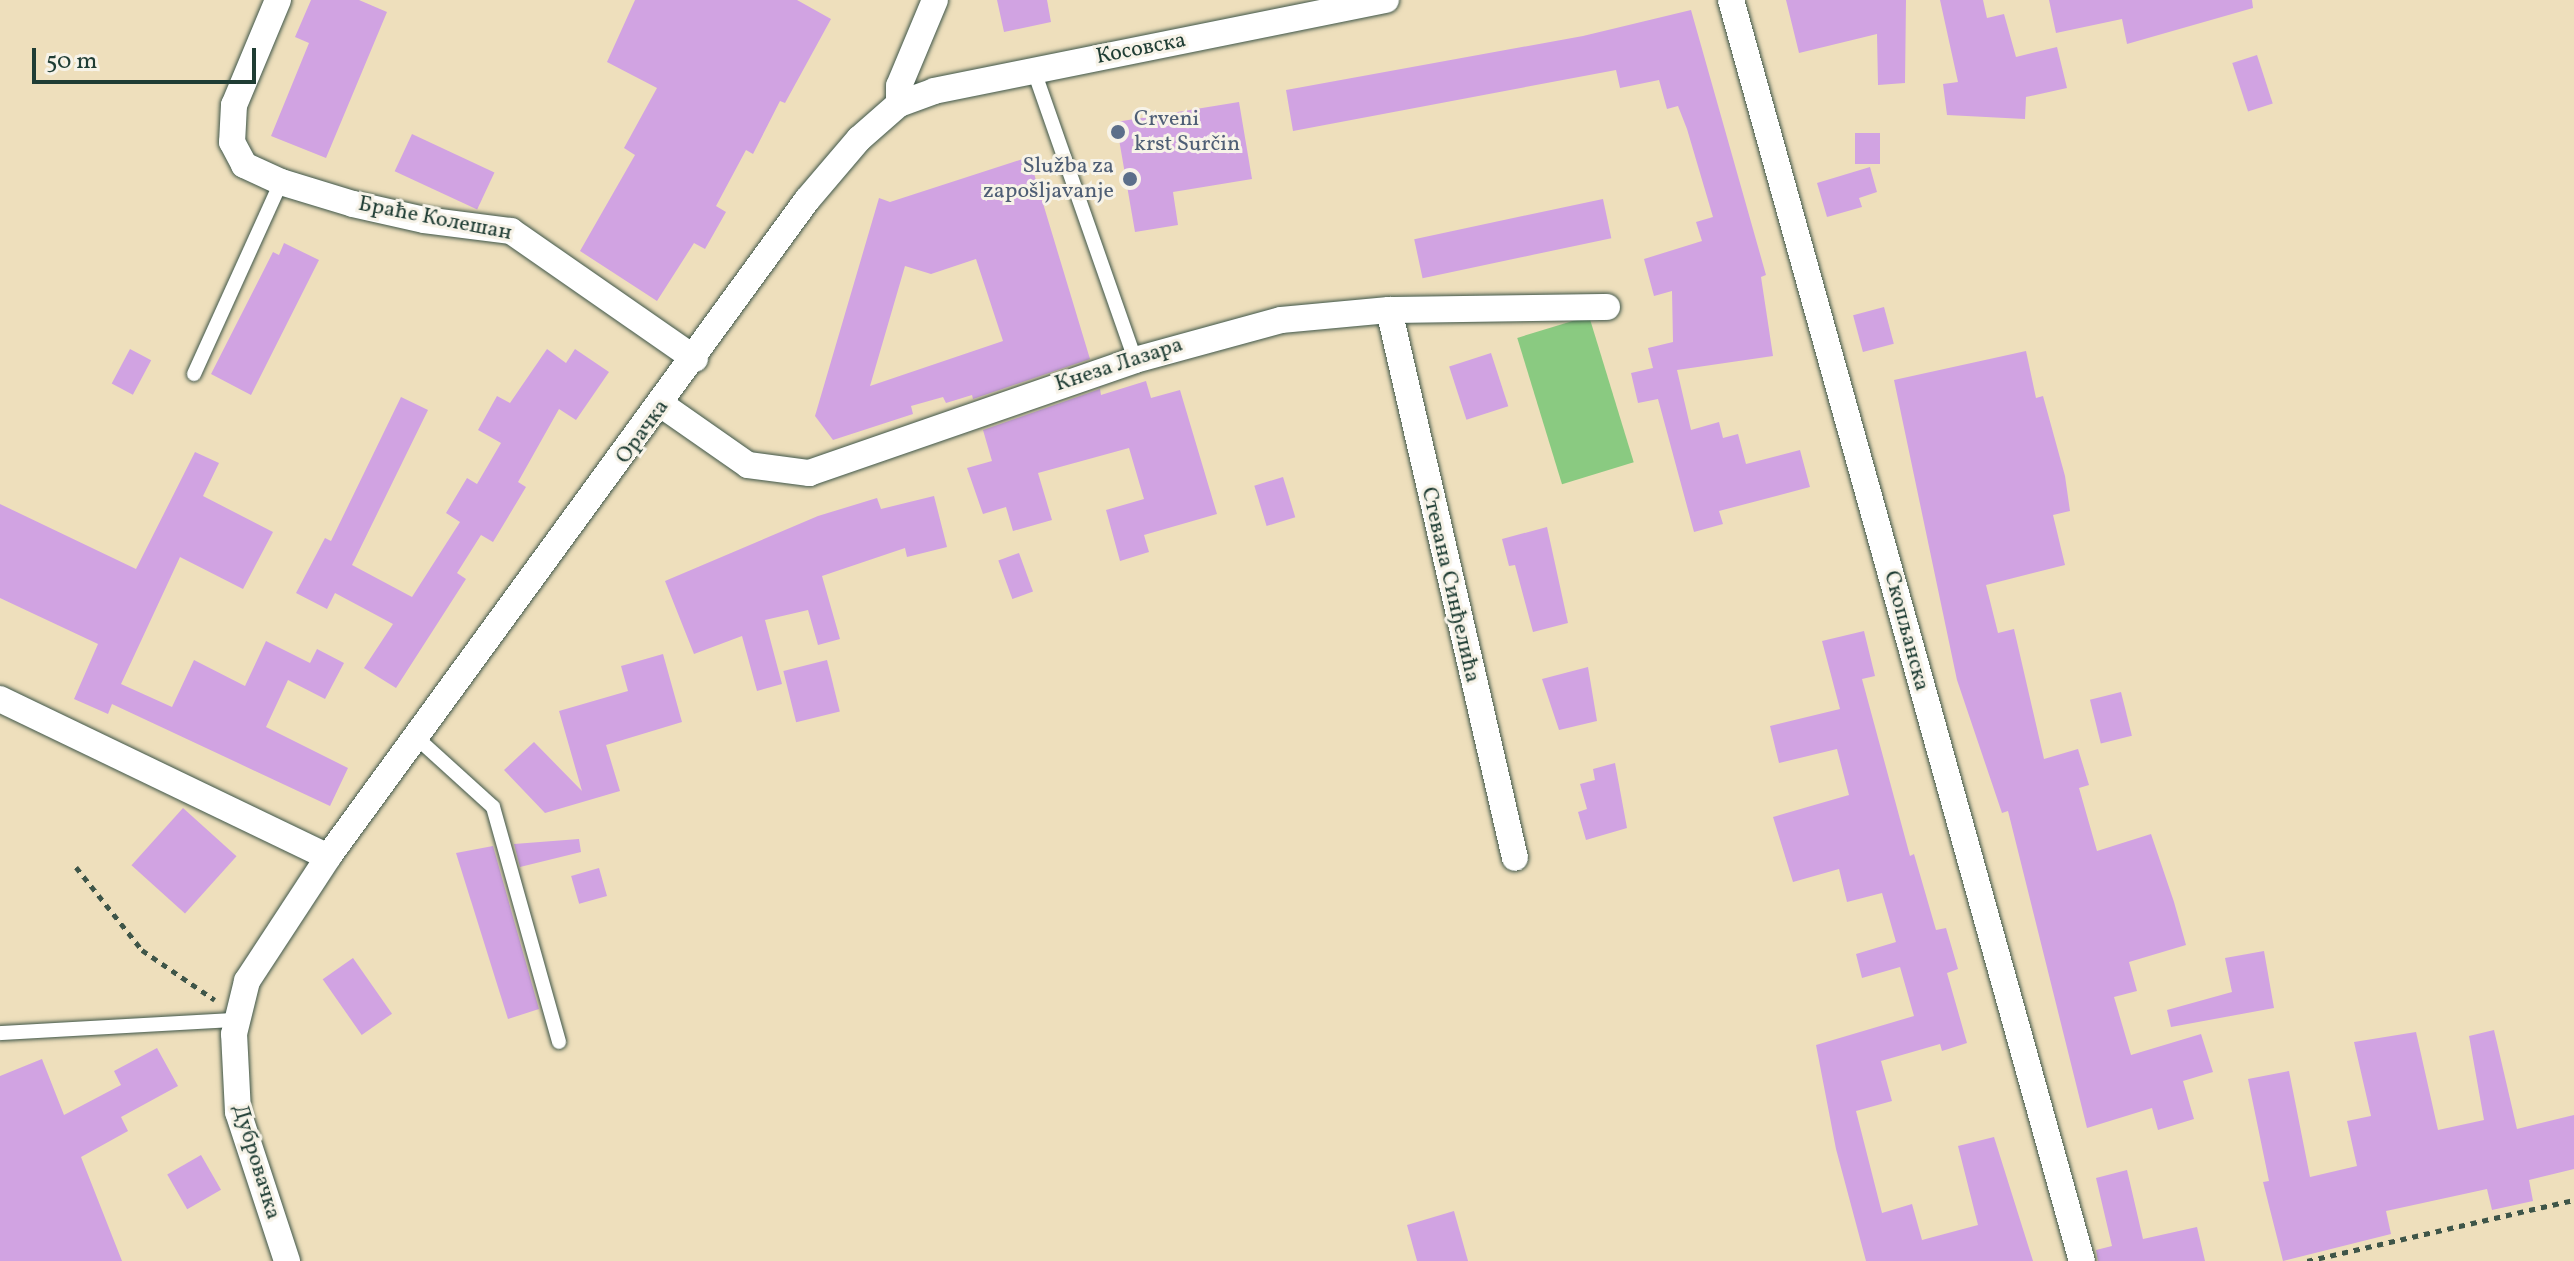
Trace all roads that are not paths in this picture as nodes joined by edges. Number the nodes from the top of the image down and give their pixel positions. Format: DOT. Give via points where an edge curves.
graph roads {
  1 [pos="278,0"];
  2 [pos="935,0"];
  3 [pos="1386,0"];
  4 [pos="1731,0"];
  5 [pos="1034,71"];
  6 [pos="899,104"];
  7 [pos="281,182"];
  8 [pos="1607,307"];
  9 [pos="1389,310"];
  10 [pos="695,359"];
  11 [pos="1135,360"];
  12 [pos="194,374"];
  13 [pos="662,405"];
  14 [pos="0,699"];
  15 [pos="418,739"];
  16 [pos="328,857"];
  17 [pos="1515,858"];
  18 [pos="236,1017"];
  19 [pos="0,1033"];
  20 [pos="559,1042"];
  21 [pos="287,1261"];
  22 [pos="2082,1261"];
  1 -- 7 [label="street, Браће Колешан" via="244,76 230,126 244,165"];
  2 -- 6 [label="street" via="899,86"];
  3 -- 5 [label="street, Косовска"];
  4 -- 22 [label="street, Скопљанска"];
  5 -- 6 [label="street, Косовска" via="934,91"];
  5 -- 11 [label="lane"];
  6 -- 10 [label="street, Орачка" via="867,130 807,200"];
  7 -- 10 [label="street, Браће Колешан" via="424,220 511,231"];
  7 -- 12 [label="lane"];
  8 -- 9 [label="street, Кнеза Лазара"];
  9 -- 11 [label="street, Кнеза Лазара" via="1281,320"];
  9 -- 17 [label="street, Стевана Синђелића"];
  10 -- 13 [label="street, Орачка"];
  11 -- 13 [label="street, Кнеза Лазара" via="809,473 748,465"];
  13 -- 15 [label="street, Орачка"];
  14 -- 16 [label="street"];
  15 -- 16 [label="street, Орачка"];
  15 -- 20 [label="lane" via="493,807"];
  16 -- 18 [label="street, Дубровачка" via="247,981"];
  18 -- 19 [label="lane"];
  18 -- 21 [label="street, Дубровачка" via="238,1112"];
}
